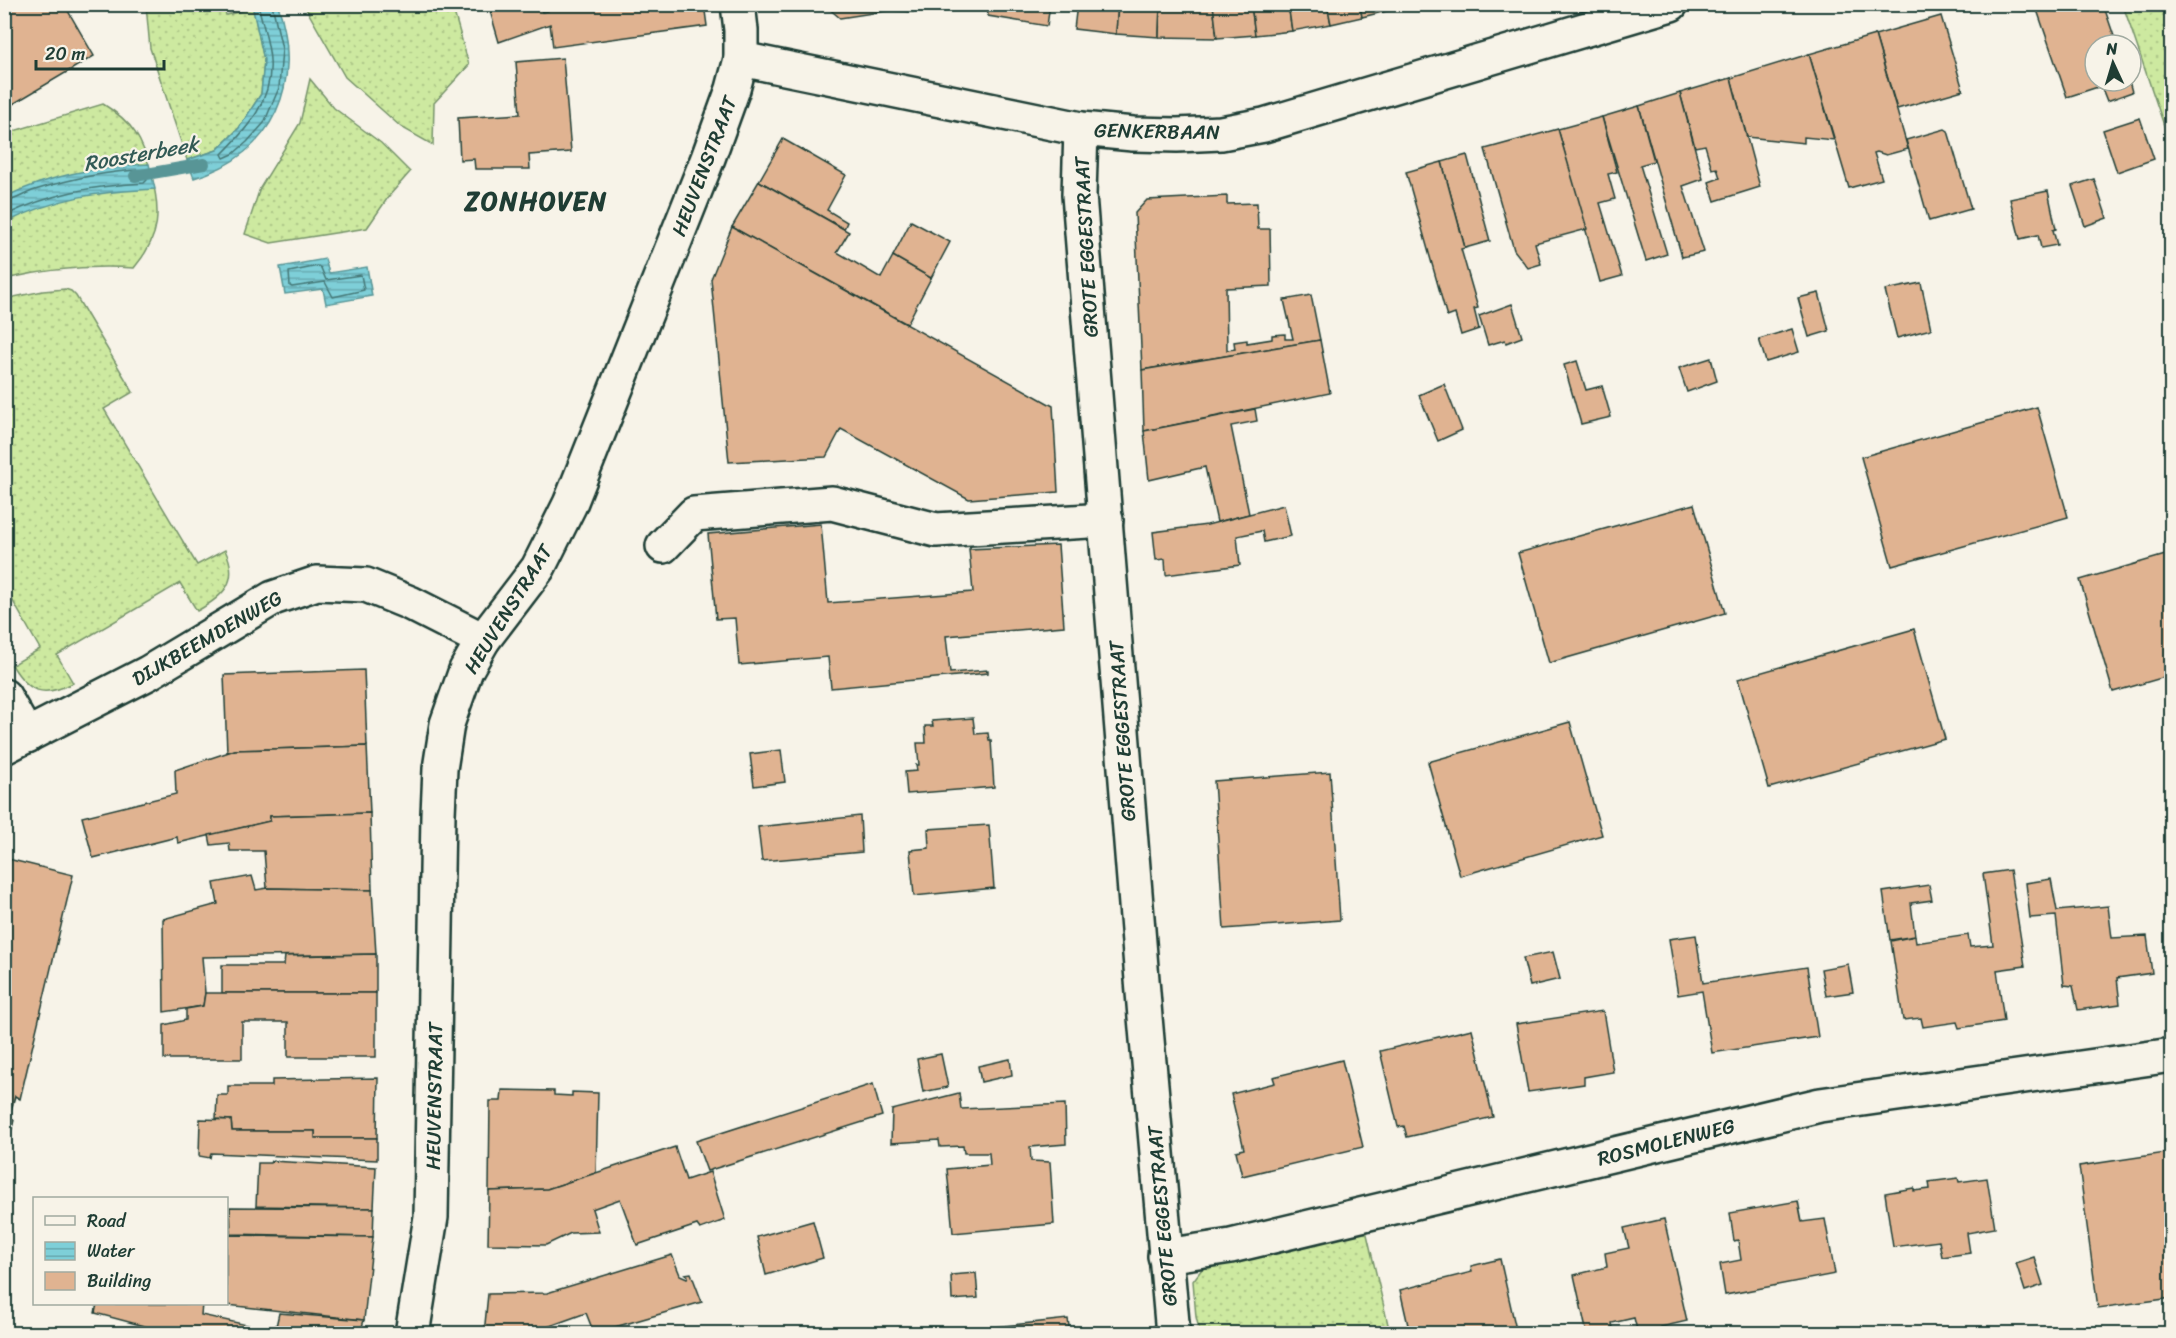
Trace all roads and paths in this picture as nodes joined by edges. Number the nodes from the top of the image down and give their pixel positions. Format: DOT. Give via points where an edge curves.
graph roads {
  1 [pos="738,4"];
  2 [pos="1671,4"];
  3 [pos="741,59"];
  4 [pos="1081,129"];
  5 [pos="1106,520"];
  6 [pos="663,546"];
  7 [pos="483,640"];
  8 [pos="4,696"];
  9 [pos="16,741"];
  10 [pos="2172,1055"];
  11 [pos="1165,1256"];
  12 [pos="412,1334"];
  13 [pos="1173,1334"];
  1 -- 3 [label="street, HEUVENSTRAAT"];
  2 -- 4 [label="street, GENKERBAAN" via="1264,125 1221,134 1177,135"];
  3 -- 4 [label="street, GENKERBAAN"];
  3 -- 7 [label="street, HEUVENSTRAAT" via="699,180 570,504 538,568"];
  4 -- 5 [label="street, GROTE EGGESTRAAT" via="1079,195"];
  5 -- 6 [label="street" via="936,530 832,503 693,514"];
  5 -- 11 [label="street, GROTE EGGESTRAAT"];
  7 -- 9 [label="street, DIJKBEEMDENWEG" via="366,585 317,583 273,598 148,673"];
  7 -- 12 [label="street, HEUVENSTRAAT" via="455,698 440,769 431,1217"];
  8 -- 9 [label="street"];
  10 -- 11 [label="street, ROSMOLENWEG" via="1820,1105 1231,1246"];
  11 -- 13 [label="street, GROTE EGGESTRAAT"];
}
